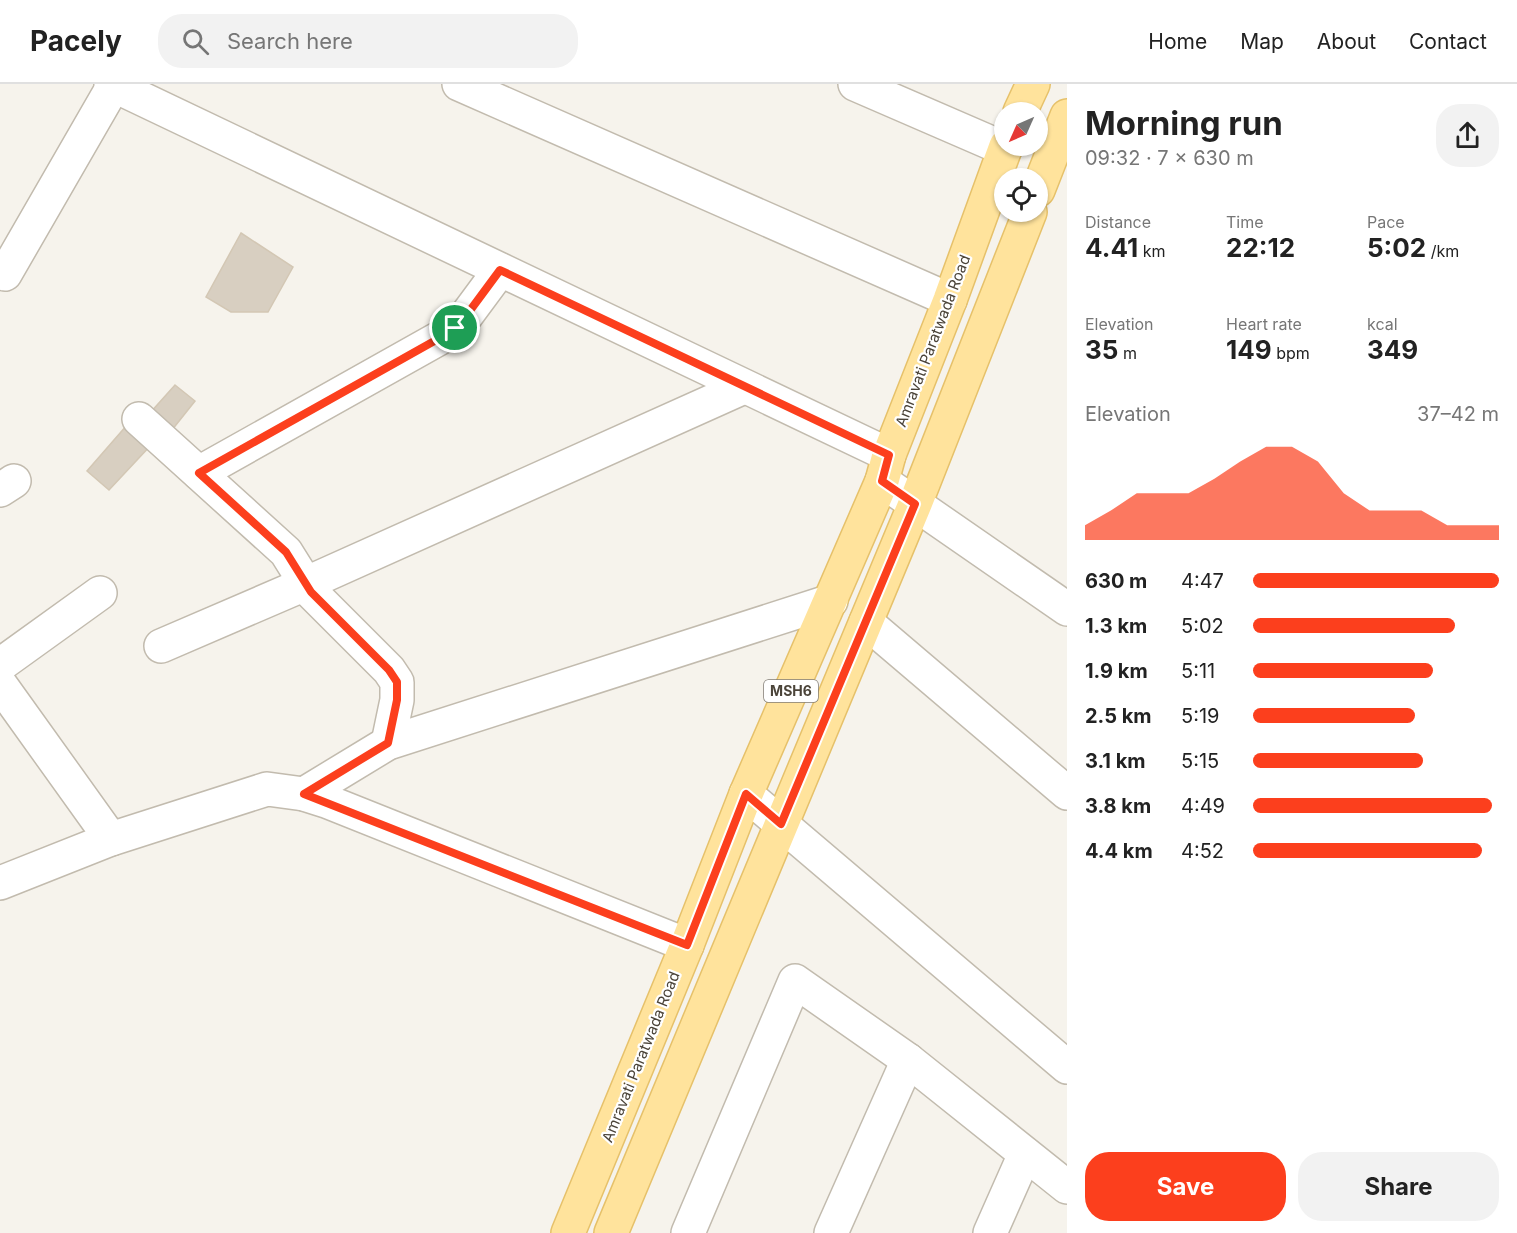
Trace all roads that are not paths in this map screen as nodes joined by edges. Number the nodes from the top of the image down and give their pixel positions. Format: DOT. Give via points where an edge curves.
graph roads {
  1 [pos="459,84"];
  2 [pos="855,84"];
  3 [pos="1033,84"];
  4 [pos="113,85"];
  5 [pos="1025,102"];
  6 [pos="1067,116"];
  7 [pos="994,142"];
  8 [pos="1002,156"];
  9 [pos="1047,168"];
  10 [pos="1026,222"];
  11 [pos="500,270"];
  12 [pos="5,274"];
  13 [pos="950,300"];
  14 [pos="744,387"];
  15 [pos="139,419"];
  16 [pos="885,468"];
  17 [pos="199,473"];
  18 [pos="915,504"];
  19 [pos="305,584"];
  20 [pos="100,593"];
  21 [pos="831,601"];
  22 [pos="1067,609"];
  23 [pos="866,622"];
  24 [pos="161,646"];
  25 [pos="0,665"];
  26 [pos="0,684"];
  27 [pos="388,743"];
  28 [pos="1067,793"];
  29 [pos="304,794"];
  30 [pos="746,794"];
  31 [pos="781,824"];
  32 [pos="111,839"];
  33 [pos="0,883"];
  34 [pos="687,945"];
  35 [pos="908,1060"];
  36 [pos="1067,1067"];
  37 [pos="1025,1154"];
  38 [pos="1067,1187"];
  39 [pos="568,1233"];
  40 [pos="611,1233"];
  41 [pos="688,1233"];
  42 [pos="831,1233"];
  43 [pos="990,1233"];
  1 -- 13 [label="street"];
  2 -- 7 [label="street"];
  3 -- 5 [label="main road"];
  4 -- 11 [label="street"];
  4 -- 12 [label="street"];
  6 -- 9 [label="main road"];
  8 -- 13 [label="main road, Amravati Paratwada Road / MSH6"];
  10 -- 18 [label="main road, MSH6"];
  11 -- 14 [label="street"];
  11 -- 17 [label="street" via="463,320 445,335"];
  13 -- 16 [label="main road, Amravati Paratwada Road / MSH6"];
  14 -- 16 [label="street"];
  14 -- 19 [label="street"];
  15 -- 17 [label="street"];
  16 -- 18 [label="street"];
  16 -- 21 [label="main road, Amravati Paratwada Road / MSH6"];
  17 -- 19 [label="street" via="286,552"];
  18 -- 22 [label="street"];
  18 -- 23 [label="main road, MSH6"];
  19 -- 24 [label="street"];
  19 -- 27 [label="street" via="397,682"];
  20 -- 25 [label="street"];
  21 -- 27 [label="street"];
  21 -- 30 [label="main road, Amravati Paratwada Road / MSH6"];
  23 -- 28 [label="street"];
  23 -- 31 [label="main road, MSH6"];
  26 -- 32 [label="street"];
  27 -- 29 [label="street"];
  29 -- 32 [label="street" via="267,789"];
  29 -- 34 [label="street"];
  30 -- 31 [label="street"];
  30 -- 34 [label="main road, Amravati Paratwada Road / MSH6"];
  31 -- 36 [label="street"];
  31 -- 40 [label="main road, MSH6"];
  32 -- 33 [label="street"];
  34 -- 39 [label="main road, Amravati Paratwada Road / MSH6"];
  35 -- 37 [label="street"];
  35 -- 41 [label="street" via="795,981"];
  35 -- 42 [label="street"];
  37 -- 38 [label="street"];
  37 -- 43 [label="street"];
}
